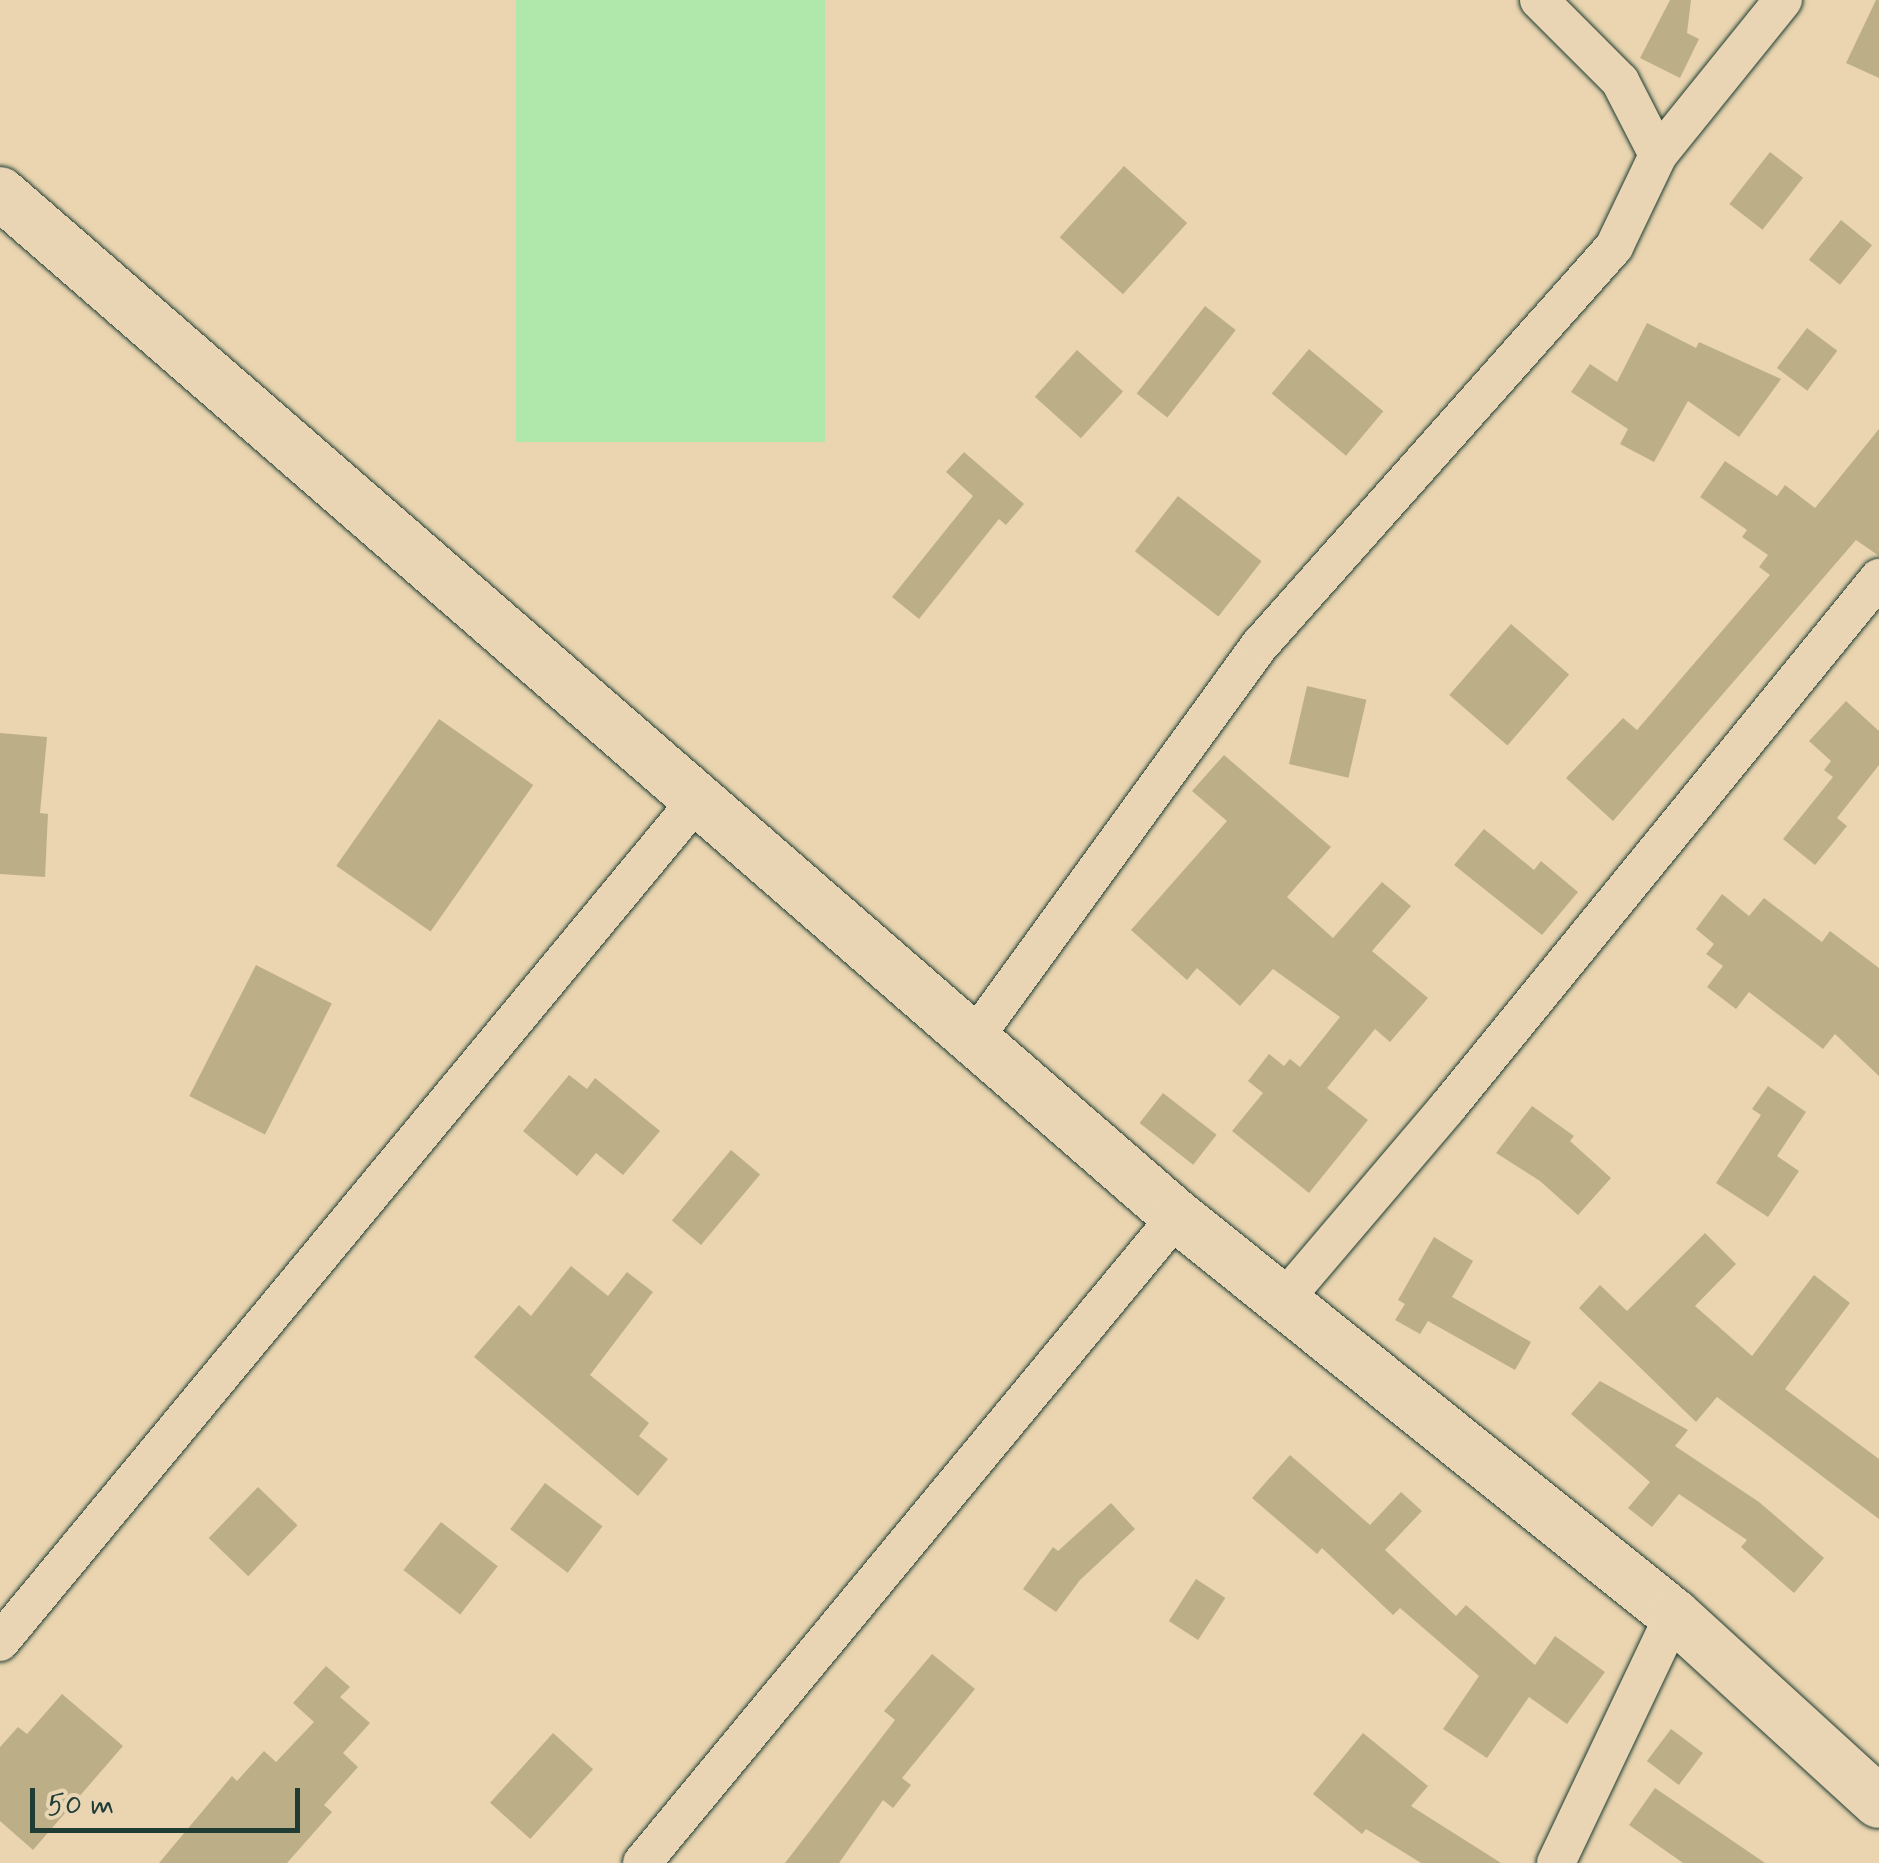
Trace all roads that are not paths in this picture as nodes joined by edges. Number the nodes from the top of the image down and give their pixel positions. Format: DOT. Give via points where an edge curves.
graph roads {
  1 [pos="1539,0"];
  2 [pos="1783,0"];
  3 [pos="1658,155"];
  4 [pos="0,193"];
  5 [pos="1879,578"];
  6 [pos="698,799"];
  7 [pos="975,1037"];
  8 [pos="1178,1216"];
  9 [pos="1280,1303"];
  10 [pos="1674,1615"];
  11 [pos="0,1642"];
  12 [pos="1879,1802"];
  13 [pos="642,1863"];
  14 [pos="1556,1863"];
  1 -- 3 [label="street" via="1620,81"];
  2 -- 3 [label="street"];
  3 -- 7 [label="street" via="1614,247 1260,646"];
  4 -- 6 [label="main road"];
  5 -- 9 [label="street"];
  6 -- 7 [label="main road"];
  6 -- 11 [label="street"];
  7 -- 8 [label="main road"];
  8 -- 9 [label="main road"];
  8 -- 13 [label="street"];
  9 -- 10 [label="main road"];
  10 -- 12 [label="main road"];
  10 -- 14 [label="street"];
}
